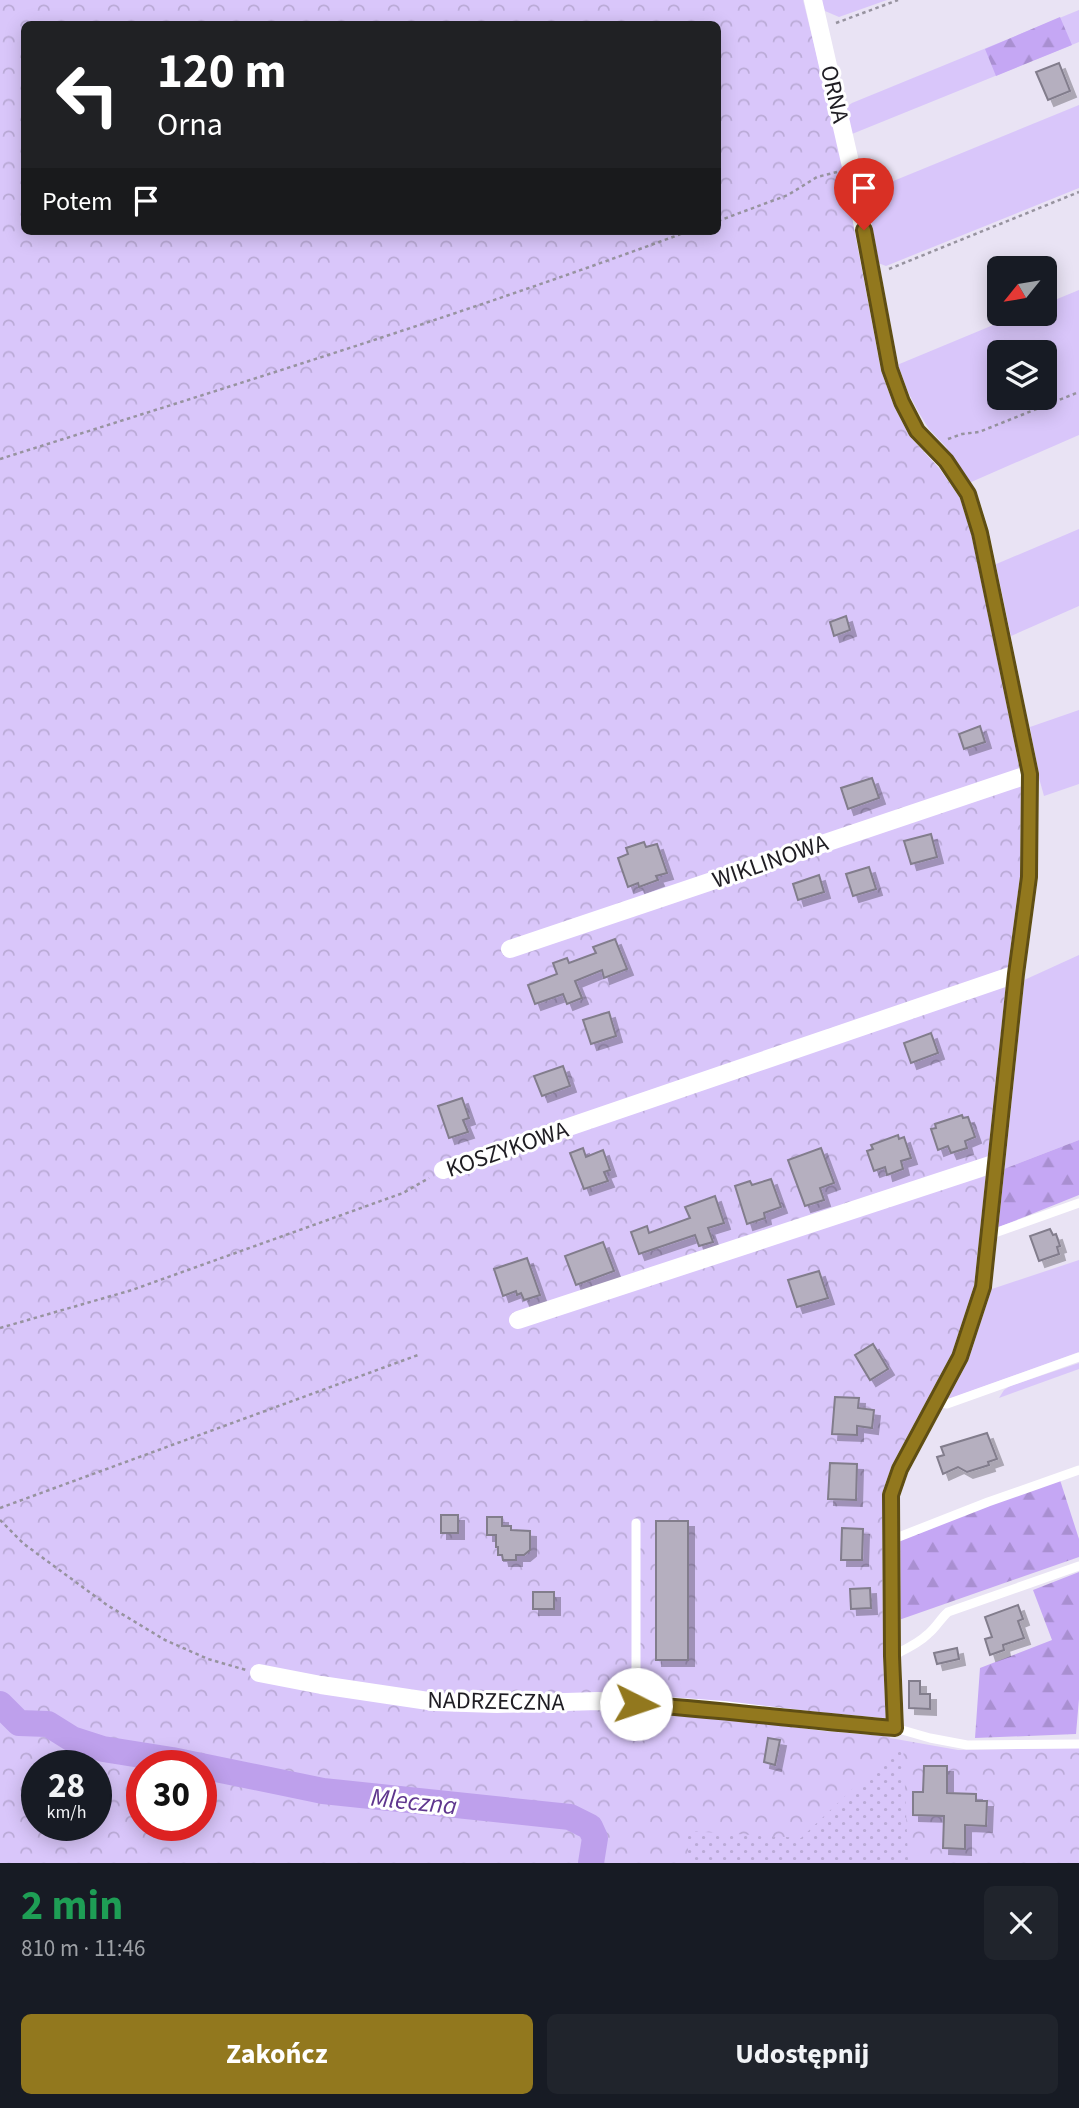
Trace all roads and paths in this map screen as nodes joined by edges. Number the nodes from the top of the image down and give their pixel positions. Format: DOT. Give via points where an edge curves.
graph roads {
  1 [pos="813,0"];
  2 [pos="898,0"];
  3 [pos="820,29"];
  4 [pos="852,172"];
  5 [pos="1079,192"];
  6 [pos="721,219"];
  7 [pos="678,235"];
  8 [pos="873,275"];
  9 [pos="1079,392"];
  10 [pos="931,446"];
  11 [pos="0,459"];
  12 [pos="1030,774"];
  13 [pos="510,949"];
  14 [pos="1016,974"];
  15 [pos="996,1163"];
  16 [pos="443,1170"];
  17 [pos="1079,1203"];
  18 [pos="989,1235"];
  19 [pos="518,1320"];
  20 [pos="0,1328"];
  21 [pos="418,1355"];
  22 [pos="1079,1357"];
  23 [pos="936,1402"];
  24 [pos="1079,1470"];
  25 [pos="0,1508"];
  26 [pos="0,1520"];
  27 [pos="636,1522"];
  28 [pos="891,1540"];
  29 [pos="1079,1566"];
  30 [pos="892,1656"];
  31 [pos="259,1673"];
  32 [pos="636,1704"];
  33 [pos="895,1728"];
  34 [pos="1079,1744"];
  1 -- 3 [label="street, ORNA"];
  2 -- 3 [label="path"];
  3 -- 4 [label="street, ORNA"];
  4 -- 6 [label="path" via="817,177 788,194"];
  4 -- 8 [label="street, ORNA"];
  5 -- 8 [label="path"];
  7 -- 11 [label="path" via="309,362"];
  8 -- 10 [label="street, ORNA" via="890,369 917,431"];
  9 -- 10 [label="path"];
  10 -- 12 [label="street, ORNA" via="968,494 980,533"];
  12 -- 13 [label="street, WIKLINOWA"];
  12 -- 14 [label="street, ORNA" via="1029,877"];
  14 -- 15 [label="street, ORNA"];
  14 -- 16 [label="street, KOSZYKOWA"];
  15 -- 18 [label="street, ORNA"];
  15 -- 19 [label="street"];
  16 -- 20 [label="path, KOSZYKOWA" via="403,1193 132,1290"];
  17 -- 18 [label="lane"];
  18 -- 23 [label="street, ORNA" via="983,1287 960,1357"];
  21 -- 25 [label="path"];
  22 -- 23 [label="lane" via="947,1404"];
  23 -- 28 [label="street, ORNA" via="891,1495"];
  24 -- 28 [label="lane"];
  26 -- 31 [label="path" via="69,1579 154,1633 208,1659"];
  27 -- 32 [label="lane"];
  28 -- 30 [label="street, ORNA"];
  29 -- 30 [label="lane" via="948,1612 930,1633"];
  30 -- 33 [label="street, ORNA"];
  31 -- 32 [label="street, NADRZECZNA" via="435,1702"];
  32 -- 33 [label="street, NADRZECZNA"];
  33 -- 34 [label="lane, NADRZECZNA" via="967,1745"];
}
